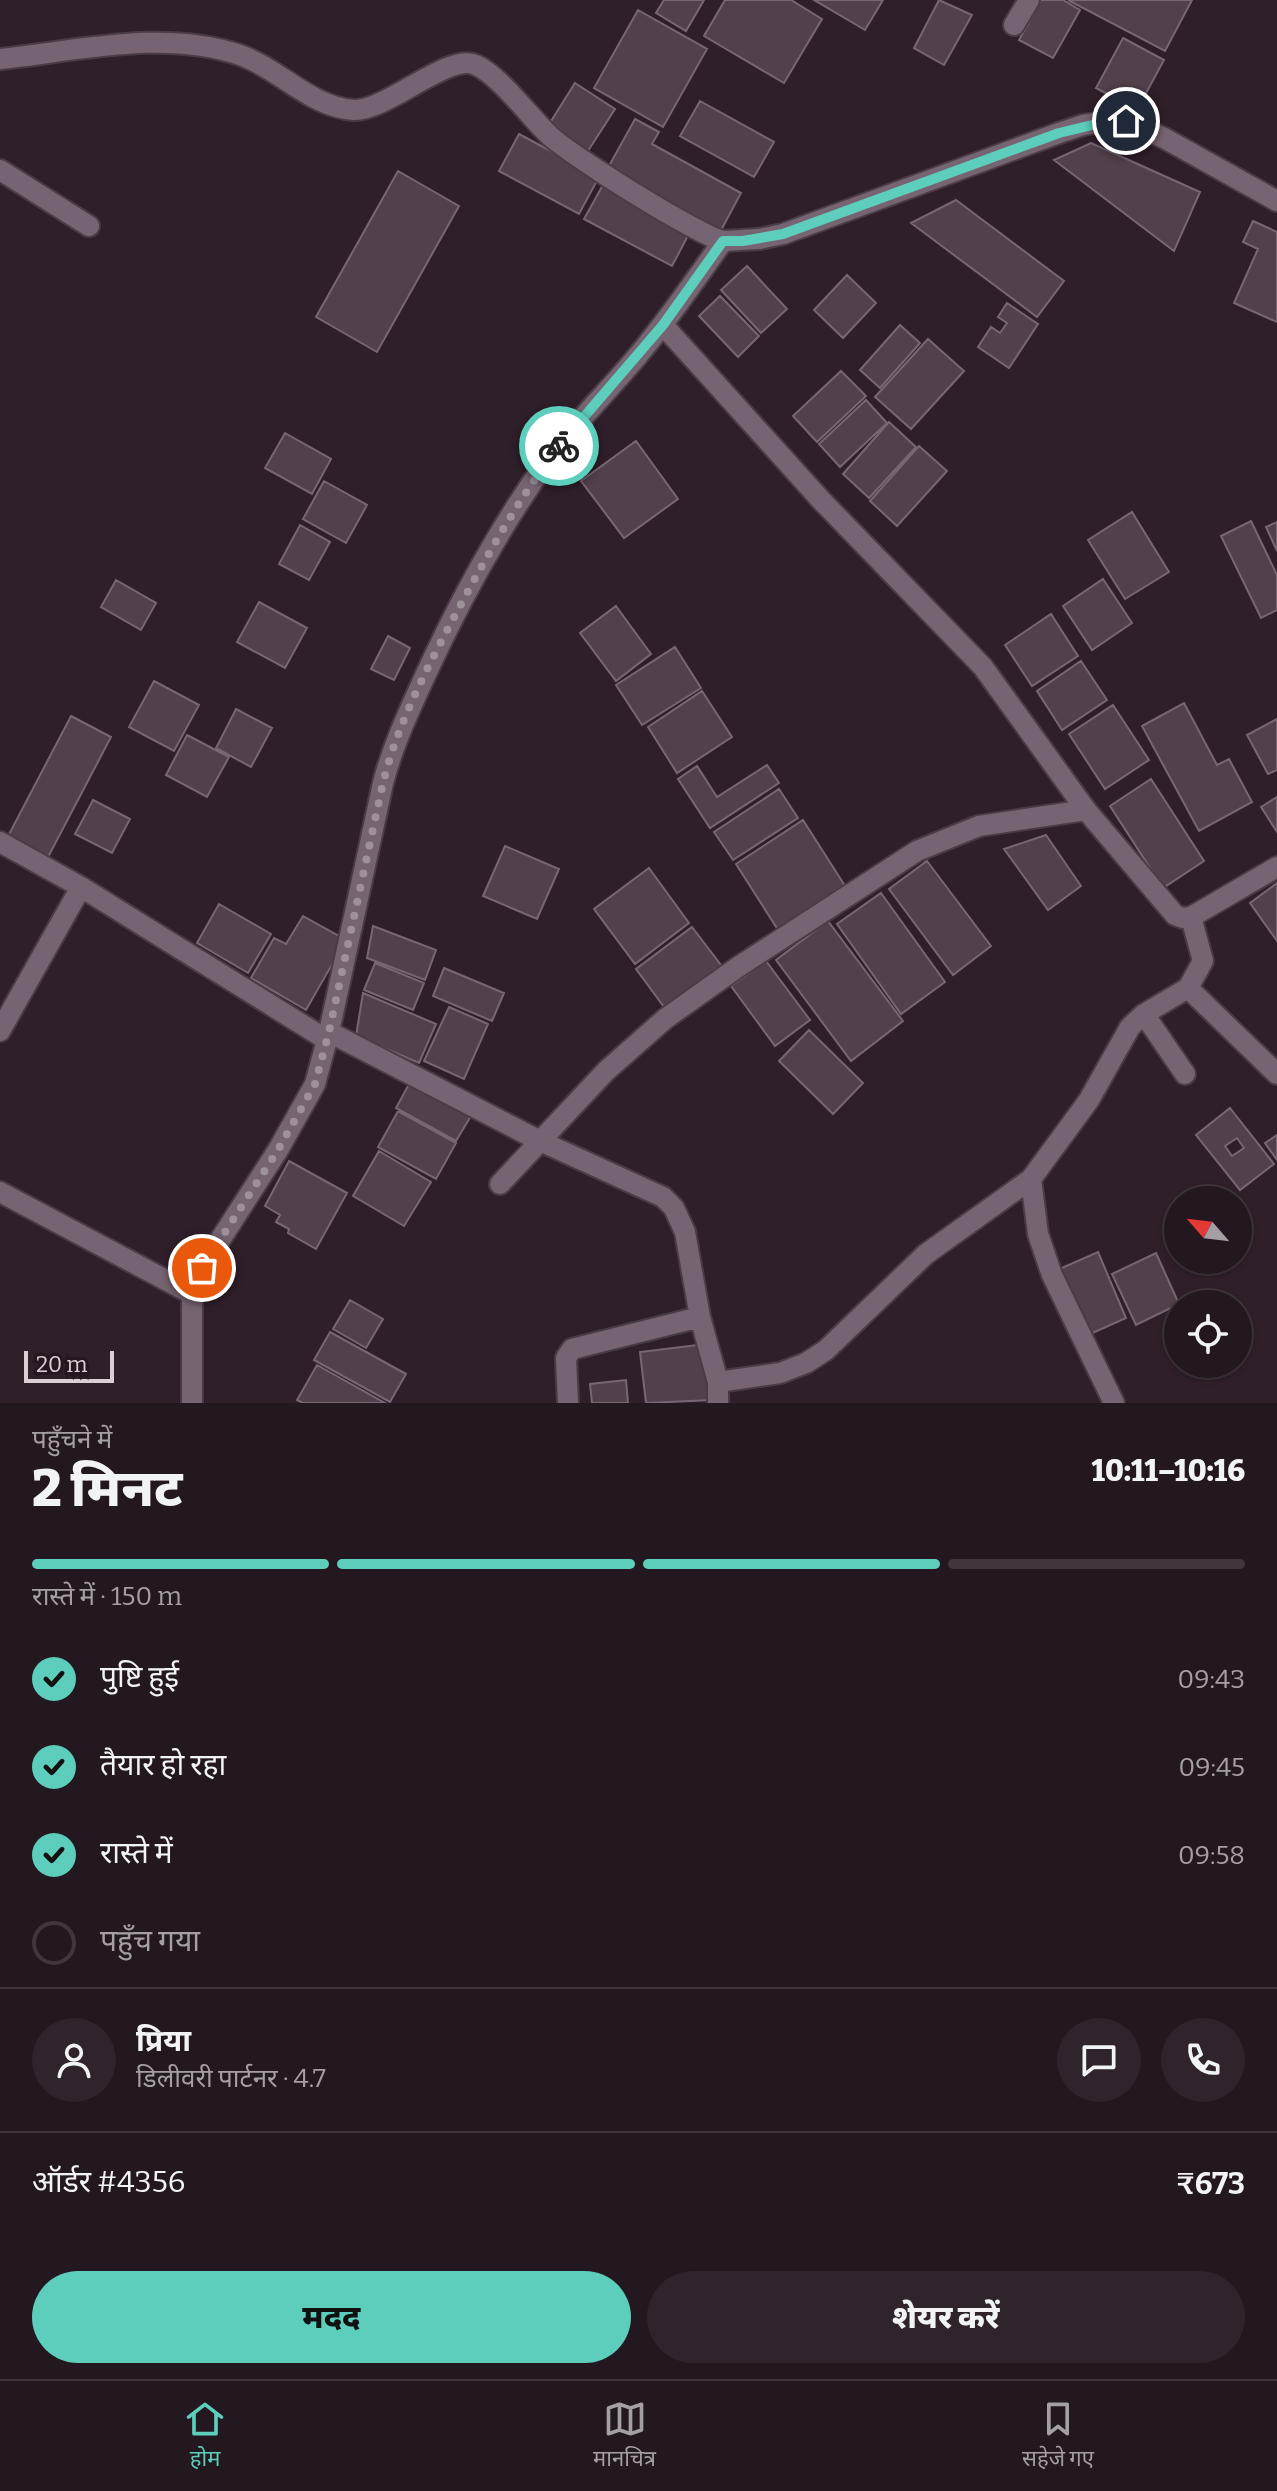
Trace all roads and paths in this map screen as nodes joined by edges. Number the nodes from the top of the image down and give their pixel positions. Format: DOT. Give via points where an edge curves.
graph roads {
  1 [pos="1029,0"];
  2 [pos="1014,25"];
  3 [pos="0,59"];
  4 [pos="0,170"];
  5 [pos="1277,201"];
  6 [pos="89,226"];
  7 [pos="723,241"];
  8 [pos="663,325"];
  9 [pos="1086,810"];
  10 [pos="0,842"];
  11 [pos="1277,867"];
  12 [pos="81,887"];
  13 [pos="1191,917"];
  14 [pos="1188,988"];
  15 [pos="1144,1014"];
  16 [pos="0,1031"];
  17 [pos="328,1036"];
  18 [pos="1185,1074"];
  19 [pos="1277,1074"];
  20 [pos="540,1141"];
  21 [pos="1031,1179"];
  22 [pos="500,1184"];
  23 [pos="0,1192"];
  24 [pos="192,1294"];
  25 [pos="700,1317"];
  26 [pos="718,1382"];
  27 [pos="192,1403"];
  28 [pos="568,1403"];
  29 [pos="718,1403"];
  30 [pos="1114,1403"];
  1 -- 2 [label="street"];
  3 -- 7 [label="street" via="116,44 199,46 242,56 325,102 354,110 380,103 460,63 474,63 560,144 639,197"];
  4 -- 6 [label="street"];
  5 -- 7 [label="street" via="1164,138 1126,121 1109,121 1059,133 783,234"];
  7 -- 8 [label="street"];
  8 -- 9 [label="street" via="821,500 983,667"];
  8 -- 17 [label="street" via="546,463 491,548 441,642 391,753"];
  9 -- 13 [label="street" via="1175,915"];
  9 -- 20 [label="street" via="979,826 917,851 665,1019"];
  10 -- 12 [label="street"];
  11 -- 13 [label="street"];
  12 -- 16 [label="street"];
  12 -- 17 [label="street"];
  13 -- 14 [label="street" via="1203,961"];
  14 -- 15 [label="street"];
  14 -- 19 [label="street"];
  15 -- 18 [label="street"];
  15 -- 21 [label="street" via="1130,1027 1089,1100"];
  17 -- 20 [label="street"];
  17 -- 24 [label="street" via="315,1084 202,1268"];
  20 -- 22 [label="street"];
  20 -- 25 [label="street" via="646,1187 674,1208 685,1232"];
  21 -- 26 [label="street" via="926,1254 806,1363 780,1373"];
  21 -- 30 [label="street" via="1038,1234 1052,1275"];
  23 -- 24 [label="street"];
  24 -- 27 [label="street"];
  25 -- 26 [label="street"];
  25 -- 28 [label="street" via="572,1349 566,1358"];
  26 -- 29 [label="street"];
}
